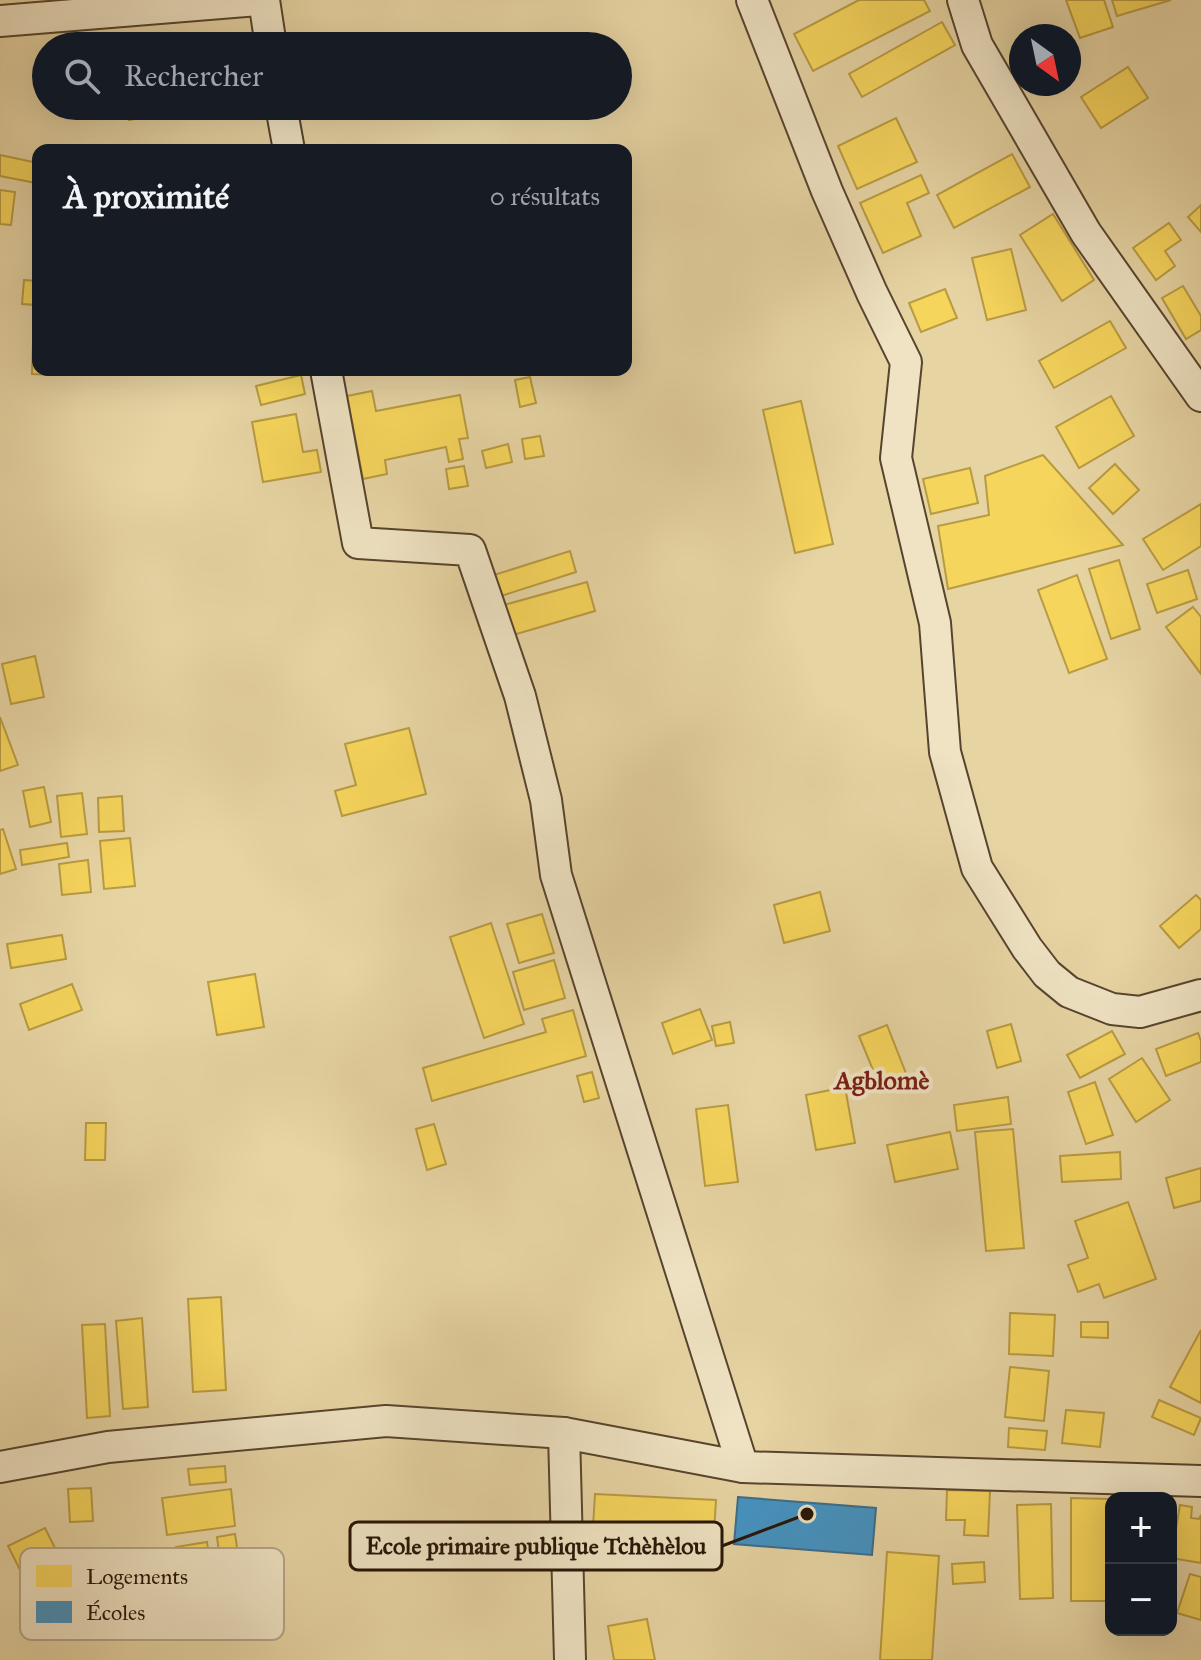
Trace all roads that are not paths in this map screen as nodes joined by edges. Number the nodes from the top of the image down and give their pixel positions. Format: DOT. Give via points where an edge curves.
graph roads {
  1 [pos="257,0"];
  2 [pos="264,0"];
  3 [pos="752,0"];
  4 [pos="963,0"];
  5 [pos="0,21"];
  6 [pos="269,32"];
  7 [pos="284,120"];
  8 [pos="288,144"];
  9 [pos="327,376"];
  10 [pos="1201,396"];
  11 [pos="1201,995"];
  12 [pos="564,1433"];
  13 [pos="0,1467"];
  14 [pos="743,1467"];
  15 [pos="1201,1481"];
  16 [pos="570,1660"];
  1 -- 5 [label="street"];
  2 -- 6 [label="street"];
  3 -- 11 [label="street" via="827,191 906,362 896,458 935,623 945,752 977,868 1027,948 1069,992 1112,1009 1140,1012"];
  4 -- 10 [label="street" via="977,45 1086,233"];
  7 -- 8 [label="street"];
  9 -- 14 [label="street" via="358,543 470,550 520,696 564,902"];
  12 -- 13 [label="street" via="386,1421 108,1447"];
  12 -- 14 [label="street"];
  12 -- 16 [label="street"];
  14 -- 15 [label="street"];
}
